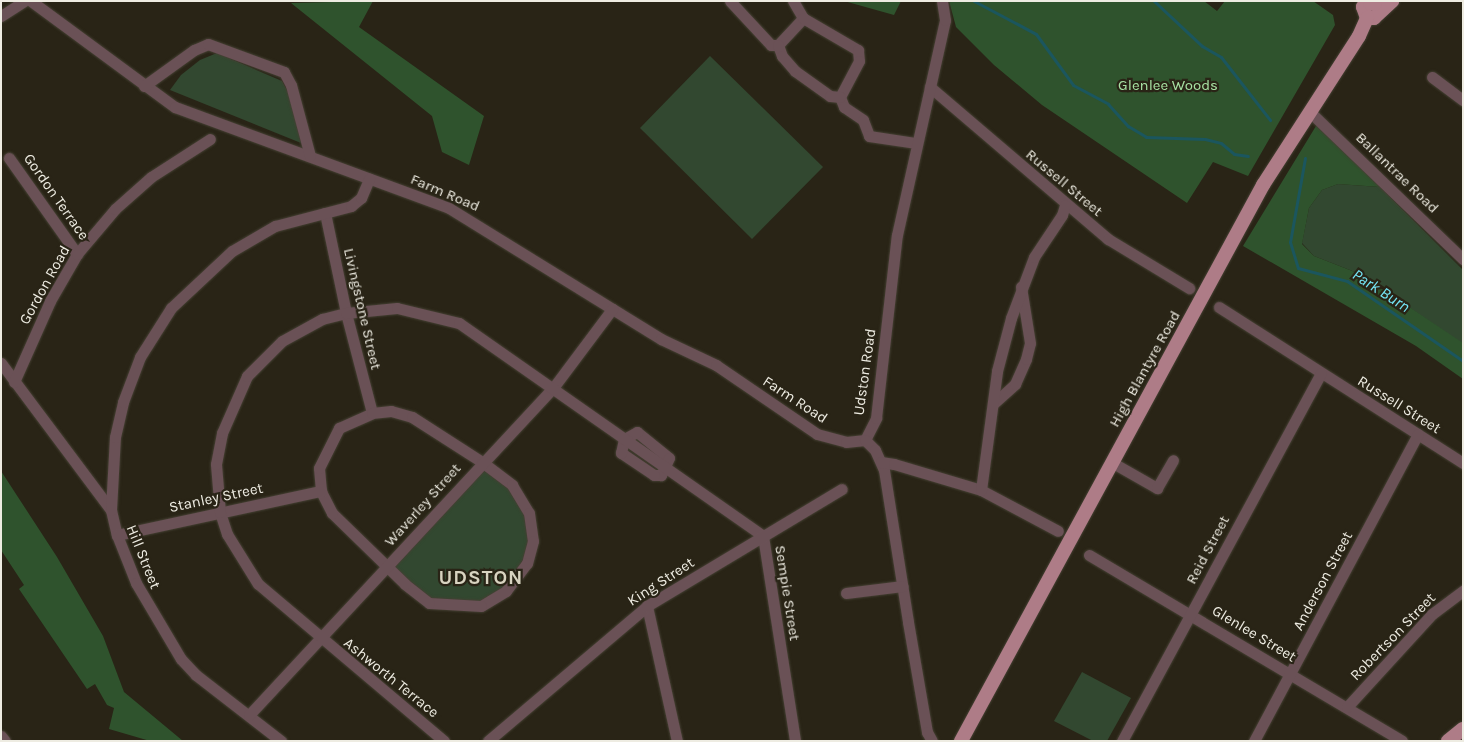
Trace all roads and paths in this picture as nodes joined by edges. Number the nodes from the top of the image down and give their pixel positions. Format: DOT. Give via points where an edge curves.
graph roads {
  1 [pos="24,1"];
  2 [pos="31,1"];
  3 [pos="730,1"];
  4 [pos="793,1"];
  5 [pos="942,1"];
  6 [pos="1392,1"];
  7 [pos="1370,7"];
  8 [pos="1,16"];
  9 [pos="803,18"];
  10 [pos="778,45"];
  11 [pos="1432,77"];
  12 [pos="144,86"];
  13 [pos="930,87"];
  14 [pos="840,97"];
  15 [pos="1463,100"];
  16 [pos="1309,111"];
  17 [pos="210,139"];
  18 [pos="916,143"];
  19 [pos="310,156"];
  20 [pos="10,158"];
  21 [pos="369,178"];
  22 [pos="1065,205"];
  23 [pos="325,213"];
  24 [pos="78,254"];
  25 [pos="1463,259"];
  26 [pos="1021,287"];
  27 [pos="1189,288"];
  28 [pos="1219,307"];
  29 [pos="612,310"];
  30 [pos="346,313"];
  31 [pos="1,363"];
  32 [pos="1321,373"];
  33 [pos="14,382"];
  34 [pos="552,388"];
  35 [pos="993,404"];
  36 [pos="372,413"];
  37 [pos="1418,434"];
  38 [pos="865,440"];
  39 [pos="1173,460"];
  40 [pos="482,462"];
  41 [pos="881,462"];
  42 [pos="1112,463"];
  43 [pos="1463,463"];
  44 [pos="842,489"];
  45 [pos="981,490"];
  46 [pos="321,491"];
  47 [pos="111,510"];
  48 [pos="220,512"];
  49 [pos="1058,531"];
  50 [pos="117,535"];
  51 [pos="762,536"];
  52 [pos="1089,554"];
  53 [pos="386,567"];
  54 [pos="903,586"];
  55 [pos="1463,591"];
  56 [pos="846,593"];
  57 [pos="647,606"];
  58 [pos="1191,614"];
  59 [pos="320,638"];
  60 [pos="1291,674"];
  61 [pos="1347,707"];
  62 [pos="249,715"];
  63 [pos="1463,729"];
  64 [pos="1,736"];
  65 [pos="5,741"];
  66 [pos="281,741"];
  67 [pos="444,741"];
  68 [pos="488,741"];
  69 [pos="677,741"];
  70 [pos="795,741"];
  71 [pos="932,741"];
  72 [pos="961,741"];
  73 [pos="1122,741"];
  74 [pos="1254,741"];
  75 [pos="1402,741"];
  76 [pos="1448,741"];
  1 -- 8 [label="street"];
  2 -- 12 [label="street, Farm Road"];
  3 -- 10 [label="street" via="771,45"];
  4 -- 9 [label="street"];
  5 -- 13 [label="street, Udston Road" via="945,20"];
  6 -- 7 [label="main road"];
  7 -- 16 [label="main road, High Blantyre Road" via="1359,36"];
  9 -- 10 [label="street"];
  9 -- 14 [label="street" via="858,50 859,61"];
  10 -- 14 [label="street" via="782,56 795,71 830,96"];
  11 -- 15 [label="street"];
  12 -- 19 [label="street, Farm Road" via="196,117"];
  12 -- 19 [label="street" via="194,50 208,44 284,72 291,85"];
  13 -- 18 [label="street, Udston Road"];
  13 -- 22 [label="street, Russell Street"];
  14 -- 18 [label="street" via="844,107 863,120 869,136"];
  16 -- 25 [label="street, Ballantrae Road"];
  16 -- 42 [label="main road, High Blantyre Road" via="1263,186"];
  17 -- 24 [label="street, Gordon Road" via="151,177 115,210"];
  18 -- 38 [label="street, Udston Road" via="897,235 876,418"];
  19 -- 21 [label="street, Farm Road"];
  20 -- 24 [label="street, Gordon Terrace"];
  21 -- 23 [label="street" via="361,198 351,206"];
  21 -- 29 [label="street, Farm Road" via="449,208 486,228"];
  22 -- 26 [label="street"];
  22 -- 27 [label="street, Russell Street" via="1108,238"];
  23 -- 30 [label="street, Livingstone Street"];
  23 -- 47 [label="street" via="275,226 232,250 171,308 140,357 122,402 115,438"];
  24 -- 33 [label="street, Gordon Road" via="50,301"];
  26 -- 35 [label="street" via="997,371"];
  26 -- 35 [label="street" via="1030,343 1026,360 1015,384"];
  28 -- 32 [label="street, Russell Street"];
  29 -- 34 [label="street, Waverley Street"];
  29 -- 38 [label="street, Farm Road" via="661,339 716,365 816,434 846,442"];
  30 -- 34 [label="street, Sempie Street" via="397,308 459,323"];
  30 -- 36 [label="street, Livingstone Street"];
  30 -- 48 [label="street, Ashworth Terrace" via="322,319 282,341 247,376 222,433 216,464"];
  31 -- 33 [label="street, Hill Street"];
  32 -- 37 [label="street, Russell Street"];
  32 -- 58 [label="street, Reid Street"];
  33 -- 47 [label="street, Hill Street"];
  34 -- 40 [label="street, Waverley Street"];
  34 -- 51 [label="street, Sempie Street"];
  35 -- 45 [label="street"];
  36 -- 40 [label="street" via="391,411 412,417"];
  36 -- 46 [label="street" via="339,428 318,468"];
  37 -- 43 [label="street, Russell Street"];
  37 -- 60 [label="street, Anderson Street"];
  38 -- 41 [label="street"];
  39 -- 42 [label="street" via="1157,488"];
  40 -- 53 [label="street, Waverley Street"];
  40 -- 53 [label="street" via="512,485 529,513 533,541 527,563 506,591 481,606 429,603"];
  41 -- 45 [label="street"];
  41 -- 54 [label="street"];
  42 -- 72 [label="main road, High Blantyre Road"];
  44 -- 51 [label="street, King Street"];
  45 -- 49 [label="street"];
  46 -- 48 [label="street, Stanley Street"];
  46 -- 53 [label="street" via="332,513"];
  47 -- 50 [label="street, Hill Street"];
  48 -- 50 [label="street, Stanley Street"];
  48 -- 59 [label="street, Ashworth Terrace" via="227,534 258,584"];
  50 -- 62 [label="street, Hill Street" via="154,619 181,660"];
  51 -- 57 [label="street, King Street"];
  51 -- 70 [label="street, Sempie Street"];
  52 -- 58 [label="street, Glenlee Street"];
  53 -- 59 [label="street, Waverley Street"];
  54 -- 56 [label="street"];
  54 -- 71 [label="street" via="926,724"];
  55 -- 61 [label="street, Robertson Street" via="1432,614"];
  57 -- 68 [label="street, King Street"];
  57 -- 69 [label="street"];
  58 -- 60 [label="street, Glenlee Street"];
  58 -- 73 [label="street, Reid Street"];
  59 -- 62 [label="street, Waverley Street"];
  59 -- 67 [label="street, Ashworth Terrace"];
  60 -- 61 [label="street, Glenlee Street"];
  60 -- 74 [label="street, Anderson Street"];
  61 -- 75 [label="street, Glenlee Street"];
  62 -- 66 [label="street, Hill Street"];
  63 -- 76 [label="main road"];
  64 -- 65 [label="street"];
}
